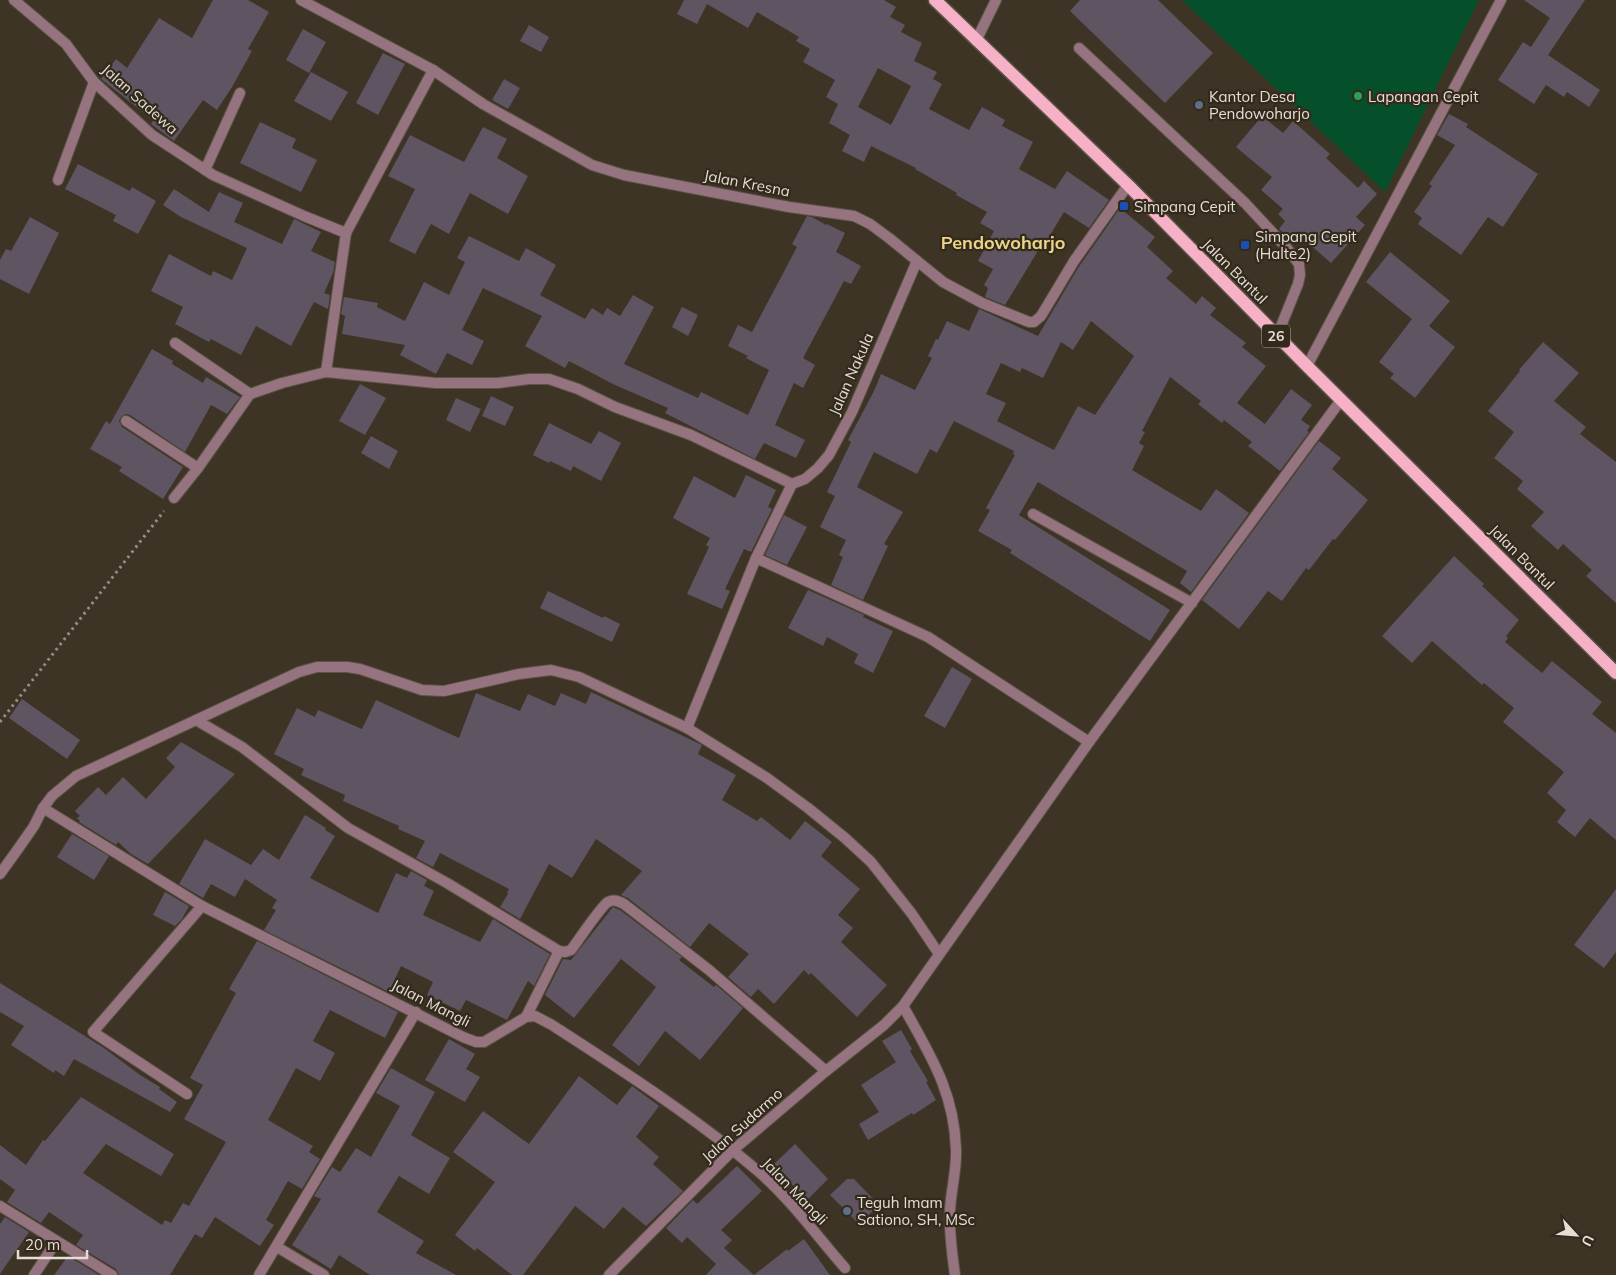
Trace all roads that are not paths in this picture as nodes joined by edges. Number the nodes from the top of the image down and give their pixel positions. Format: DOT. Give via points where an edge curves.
graph roads {
  1 [pos="14,0"];
  2 [pos="301,0"];
  3 [pos="935,0"];
  4 [pos="996,0"];
  5 [pos="1501,0"];
  6 [pos="320,4"];
  7 [pos="976,41"];
  8 [pos="1079,48"];
  9 [pos="433,70"];
  10 [pos="94,82"];
  11 [pos="240,92"];
  12 [pos="205,170"];
  13 [pos="58,180"];
  14 [pos="1128,185"];
  15 [pos="346,233"];
  16 [pos="917,261"];
  17 [pos="1277,336"];
  18 [pos="175,343"];
  19 [pos="1307,366"];
  20 [pos="326,372"];
  21 [pos="250,394"];
  22 [pos="1341,400"];
  23 [pos="126,422"];
  24 [pos="198,468"];
  25 [pos="792,484"];
  26 [pos="174,498"];
  27 [pos="1033,514"];
  28 [pos="756,558"];
  29 [pos="1192,603"];
  30 [pos="1616,674"];
  31 [pos="196,720"];
  32 [pos="687,728"];
  33 [pos="1089,742"];
  34 [pos="43,808"];
  35 [pos="0,874"];
  36 [pos="202,906"];
  37 [pos="559,951"];
  38 [pos="939,954"];
  39 [pos="903,1006"];
  40 [pos="416,1012"];
  41 [pos="526,1016"];
  42 [pos="826,1070"];
  43 [pos="187,1094"];
  44 [pos="732,1151"];
  45 [pos="0,1206"];
  46 [pos="56,1242"];
  47 [pos="276,1247"];
  48 [pos="845,1268"];
  49 [pos="34,1275"];
  50 [pos="112,1275"];
  51 [pos="259,1275"];
  52 [pos="324,1275"];
  53 [pos="609,1275"];
  54 [pos="955,1275"];
  1 -- 10 [label="street, Jalan Sadewa" via="66,44"];
  2 -- 6 [label="street, Jalan Kresna"];
  3 -- 7 [label="main road, Jalan Bantul / 26"];
  4 -- 7 [label="street"];
  5 -- 19 [label="street"];
  6 -- 9 [label="street, Jalan Kresna"];
  7 -- 14 [label="main road, Jalan Bantul / 26"];
  8 -- 17 [label="street" via="1244,203 1299,264 1298,284"];
  9 -- 15 [label="street"];
  9 -- 16 [label="street, Jalan Kresna" via="483,104 592,165 624,175 854,216 870,224"];
  10 -- 12 [label="street, Jalan Sadewa" via="152,134"];
  10 -- 13 [label="street"];
  11 -- 12 [label="street"];
  12 -- 15 [label="street, Jalan Sadewa"];
  14 -- 16 [label="street, Jalan Kresna" via="1074,261 1044,312 1034,322 982,303 943,282"];
  14 -- 17 [label="main road, Jalan Bantul / 26"];
  15 -- 20 [label="street"];
  16 -- 25 [label="street, Jalan Nakula" via="852,412 829,455 812,474"];
  17 -- 19 [label="main road, Jalan Bantul / 26"];
  18 -- 21 [label="street"];
  19 -- 22 [label="main road, Jalan Bantul / 26"];
  20 -- 21 [label="street"];
  20 -- 25 [label="street" via="434,383 498,384 529,379 549,380 691,435"];
  21 -- 24 [label="street"];
  22 -- 29 [label="street, Jalan Sudarmo"];
  22 -- 30 [label="main road, Jalan Bantul / 26"];
  23 -- 24 [label="street"];
  24 -- 26 [label="street"];
  25 -- 28 [label="street"];
  27 -- 29 [label="street"];
  28 -- 32 [label="street"];
  28 -- 33 [label="street" via="928,637"];
  29 -- 33 [label="street, Jalan Sudarmo"];
  31 -- 32 [label="street" via="299,672 331,666 360,668 422,690 437,691 551,670 579,677"];
  31 -- 34 [label="street" via="76,776"];
  31 -- 37 [label="street" via="242,747 348,828"];
  32 -- 38 [label="street" via="767,778 845,838 890,885"];
  33 -- 38 [label="street, Jalan Sudarmo"];
  34 -- 35 [label="street"];
  34 -- 36 [label="street, Jalan Mangli"];
  36 -- 40 [label="street, Jalan Mangli"];
  36 -- 43 [label="street" via="92,1032"];
  37 -- 41 [label="street"];
  37 -- 42 [label="street" via="571,950 603,907 616,900 709,970"];
  38 -- 39 [label="street, Jalan Sudarmo"];
  39 -- 42 [label="street, Jalan Sudarmo"];
  39 -- 54 [label="street" via="933,1059 952,1112 956,1151 950,1212"];
  40 -- 41 [label="street, Jalan Mangli" via="476,1042 484,1042"];
  40 -- 47 [label="street"];
  41 -- 44 [label="street, Jalan Mangli" via="535,1016 552,1025 660,1095"];
  42 -- 44 [label="street, Jalan Sudarmo"];
  44 -- 48 [label="street, Jalan Mangli" via="781,1194"];
  44 -- 53 [label="street, Jalan Sudarmo"];
  45 -- 46 [label="street"];
  46 -- 49 [label="street"];
  46 -- 50 [label="street"];
  47 -- 51 [label="street"];
  47 -- 52 [label="street"];
}
